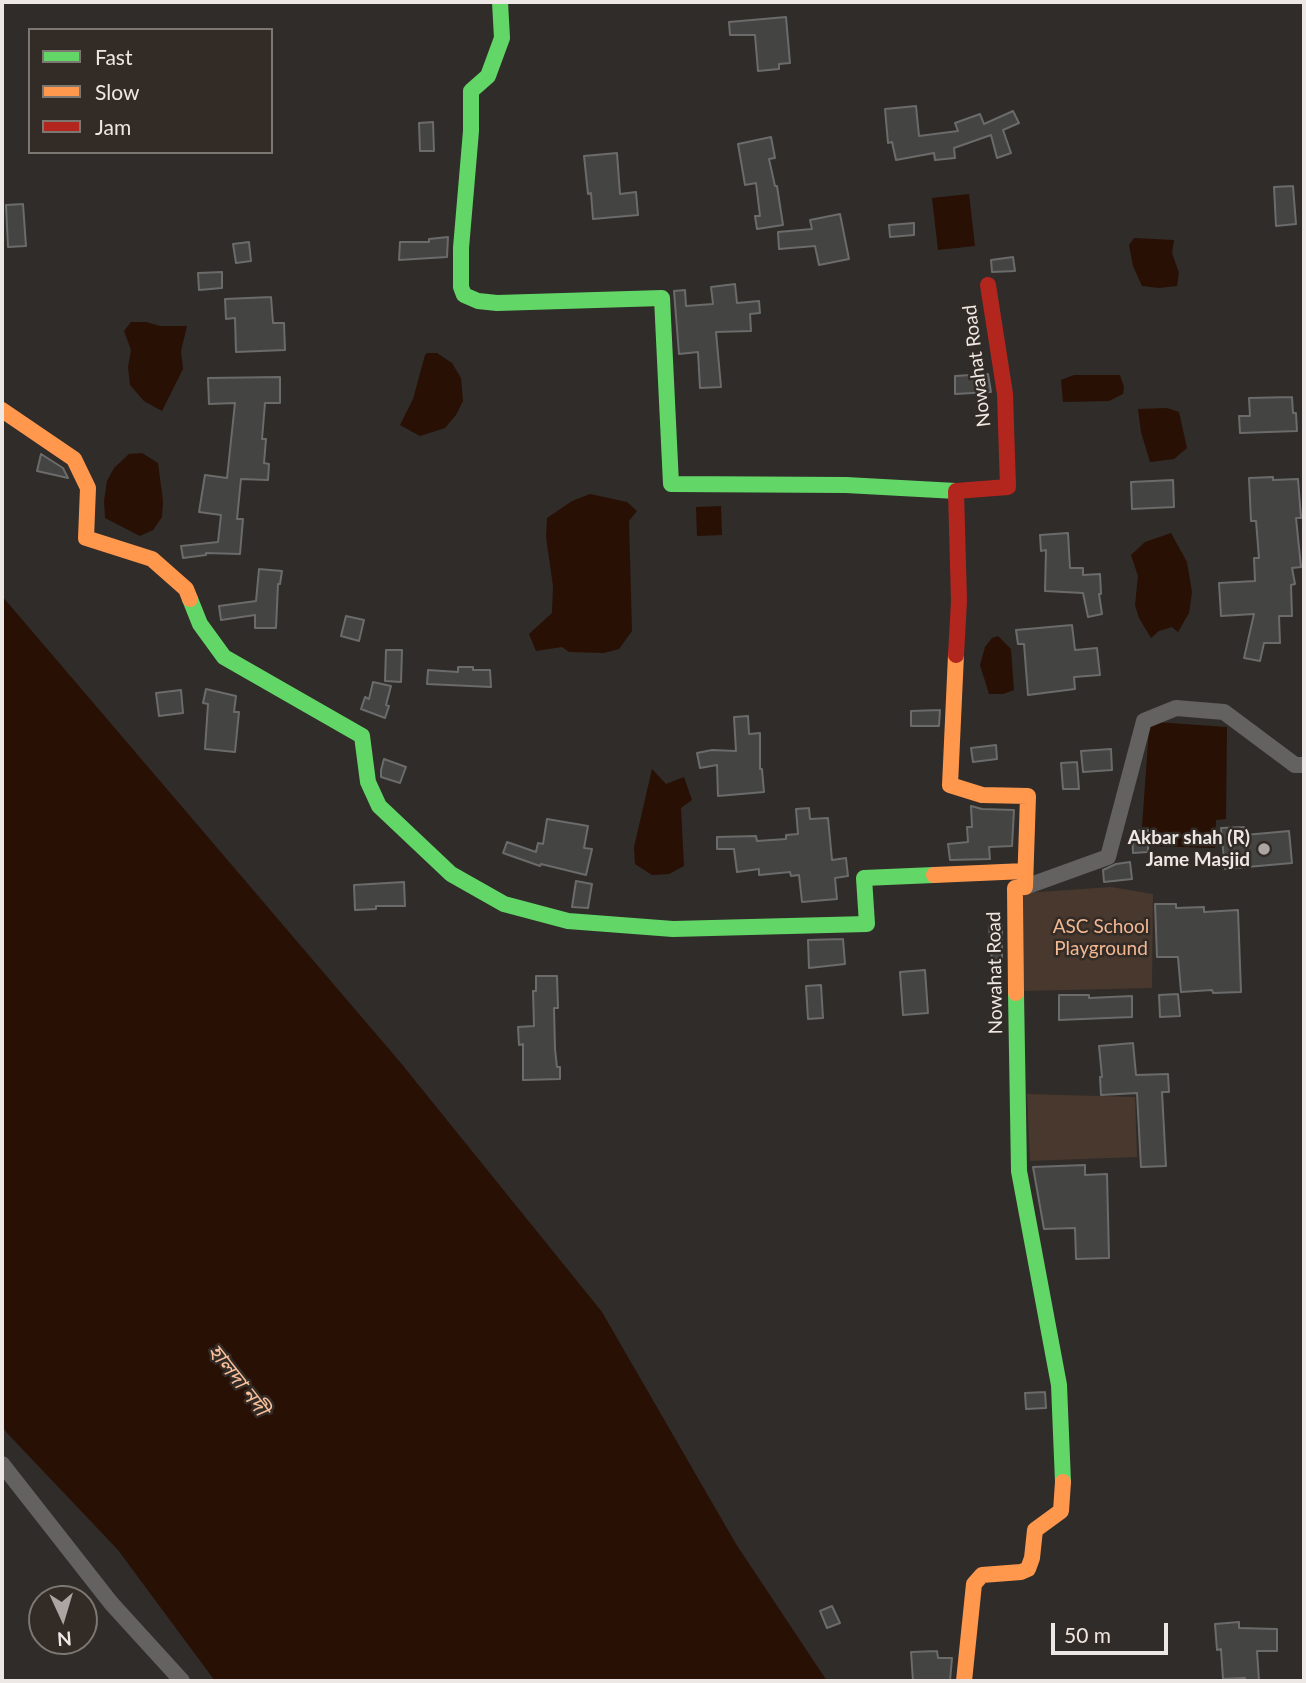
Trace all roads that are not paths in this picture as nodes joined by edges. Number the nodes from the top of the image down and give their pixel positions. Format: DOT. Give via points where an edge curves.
graph roads {
  1 [pos="500,2"];
  2 [pos="988,285"];
  3 [pos="2,410"];
  4 [pos="956,491"];
  5 [pos="1304,765"];
  6 [pos="1025,879"];
  7 [pos="2,1464"];
  8 [pos="182,1681"];
  9 [pos="964,1681"];
  1 -- 4 [label="street" via="502,38 488,76 471,91 461,248 464,295 497,303 662,298 671,484"];
  2 -- 4 [label="street, Nowahat Road" via="1005,394 1008,487"];
  3 -- 6 [label="street" via="74,459 88,488 86,538 152,559 186,589 200,624 223,657 362,736 368,782 379,806 451,874 504,904 568,921 673,929 867,924 864,878"];
  4 -- 6 [label="street, Nowahat Road" via="959,601 950,785 982,795 1028,796"];
  5 -- 6 [label="street" via="1295,765 1224,712 1176,708 1144,721 1108,857"];
  6 -- 9 [label="street, Nowahat Road" via="1015,888 1019,1171 1059,1385 1064,1493 1061,1511 1035,1530 1028,1569 982,1575 974,1584"];
  7 -- 8 [label="street" via="111,1603"];
}
